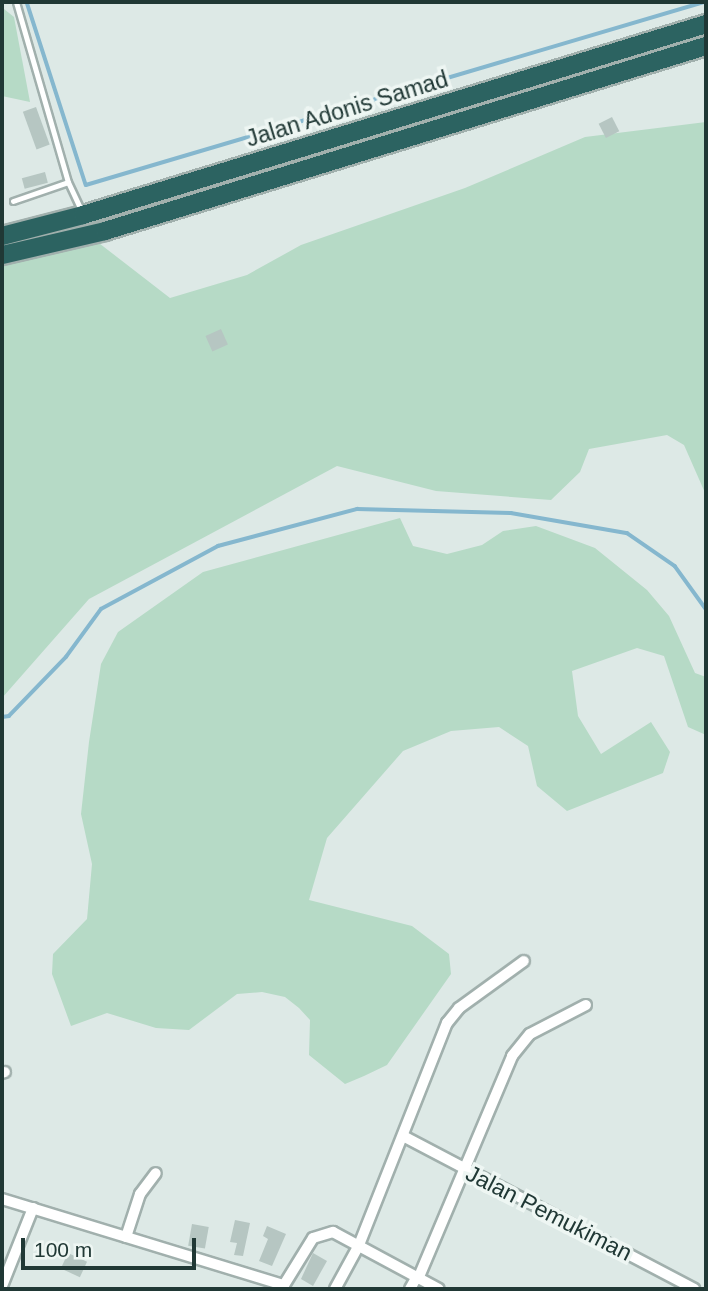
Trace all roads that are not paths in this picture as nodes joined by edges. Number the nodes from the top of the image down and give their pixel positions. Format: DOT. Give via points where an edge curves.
graph roads {
  1 [pos="16,2"];
  2 [pos="706,24"];
  3 [pos="706,46"];
  4 [pos="68,183"];
  5 [pos="13,201"];
  6 [pos="83,215"];
  7 [pos="2,236"];
  8 [pos="2,255"];
  9 [pos="524,961"];
  10 [pos="586,1005"];
  11 [pos="403,1136"];
  12 [pos="463,1169"];
  13 [pos="156,1173"];
  14 [pos="2,1199"];
  15 [pos="33,1208"];
  16 [pos="126,1237"];
  17 [pos="359,1245"];
  18 [pos="417,1279"];
  19 [pos="2,1286"];
  20 [pos="283,1287"];
  21 [pos="335,1289"];
  22 [pos="410,1289"];
  23 [pos="439,1289"];
  24 [pos="694,1289"];
  1 -- 4 [label="lane"];
  2 -- 6 [label="highway, Jalan Adonis Samad"];
  3 -- 8 [label="highway, Jalan Adonis Samad" via="105,231"];
  4 -- 5 [label="lane"];
  4 -- 6 [label="lane"];
  6 -- 7 [label="highway, Jalan Adonis Samad"];
  9 -- 11 [label="street" via="454,1013"];
  10 -- 12 [label="street" via="520,1044"];
  11 -- 12 [label="street, Jalan Pemukiman"];
  11 -- 17 [label="street"];
  12 -- 18 [label="street"];
  12 -- 24 [label="street, Jalan Pemukiman"];
  13 -- 16 [label="street" via="140,1195"];
  14 -- 15 [label="street"];
  15 -- 16 [label="street"];
  15 -- 19 [label="street"];
  16 -- 20 [label="street"];
  17 -- 18 [label="street"];
  17 -- 20 [label="street" via="333,1232 318,1234"];
  17 -- 21 [label="street"];
  18 -- 22 [label="street"];
  18 -- 23 [label="street"];
}
